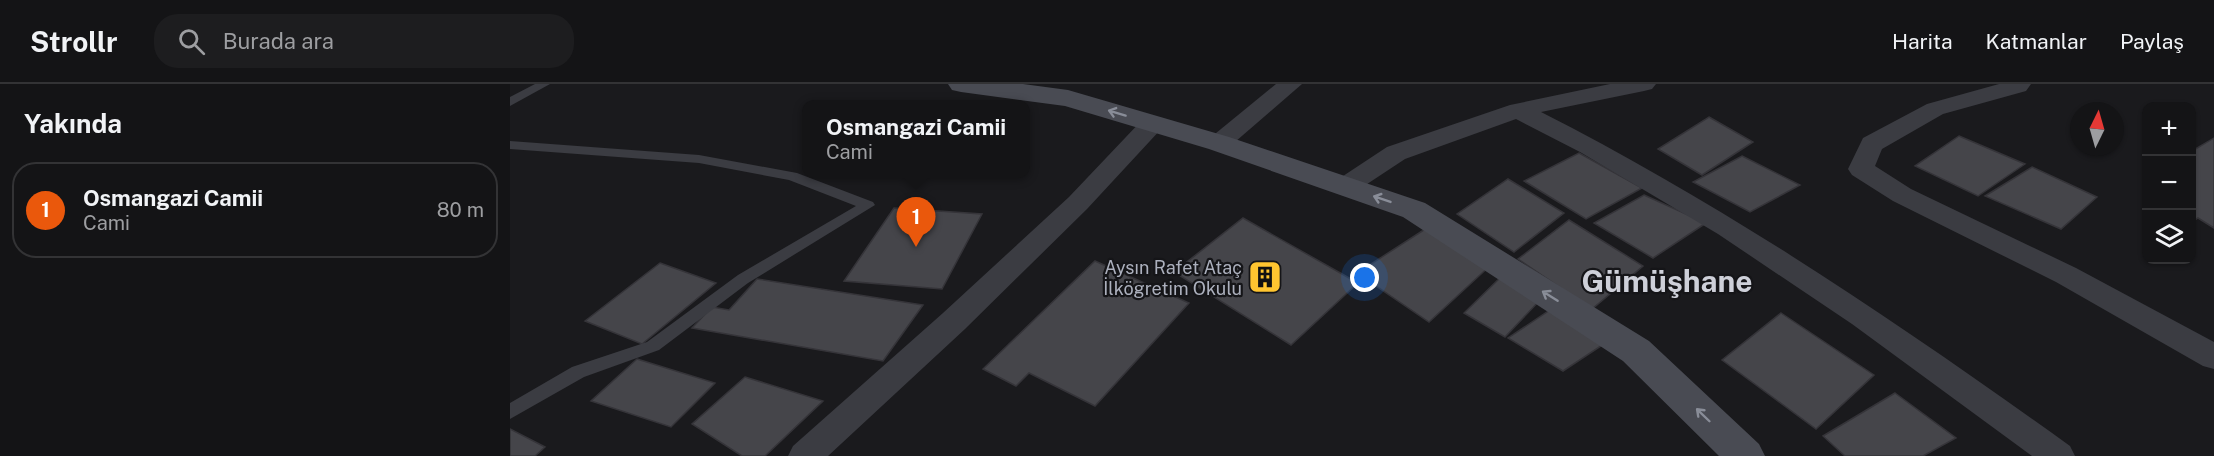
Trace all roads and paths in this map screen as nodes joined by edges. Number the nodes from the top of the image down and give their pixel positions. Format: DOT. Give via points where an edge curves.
graph roads {
  1 [pos="544,84"];
  2 [pos="962,84"];
  3 [pos="1290,84"];
  4 [pos="1644,84"];
  5 [pos="2019,84"];
  6 [pos="510,102"];
  7 [pos="1518,110"];
  8 [pos="1153,123"];
  9 [pos="1219,143"];
  10 [pos="510,145"];
  11 [pos="1346,186"];
  12 [pos="2214,357"];
  13 [pos="510,412"];
  14 [pos="805,456"];
  15 [pos="1745,456"];
  16 [pos="2058,456"];
  1 -- 6 [label="lane"];
  8 -- 2 [label="main road, one-way" via="1068,98"];
  3 -- 9 [label="street"];
  4 -- 7 [label="street"];
  5 -- 12 [label="street" via="1935,109 1872,144 1861,169 1902,195 2066,275"];
  7 -- 11 [label="street" via="1396,153"];
  7 -- 16 [label="street" via="1575,138 1745,237 1978,396"];
  8 -- 9 [label="main road"];
  8 -- 14 [label="street" via="1078,203"];
  9 -- 11 [label="main road"];
  10 -- 13 [label="lane" via="699,159 792,176 868,205 743,279 653,346 578,372"];
  15 -- 11 [label="main road, one-way" via="1636,351 1414,210"];
}
